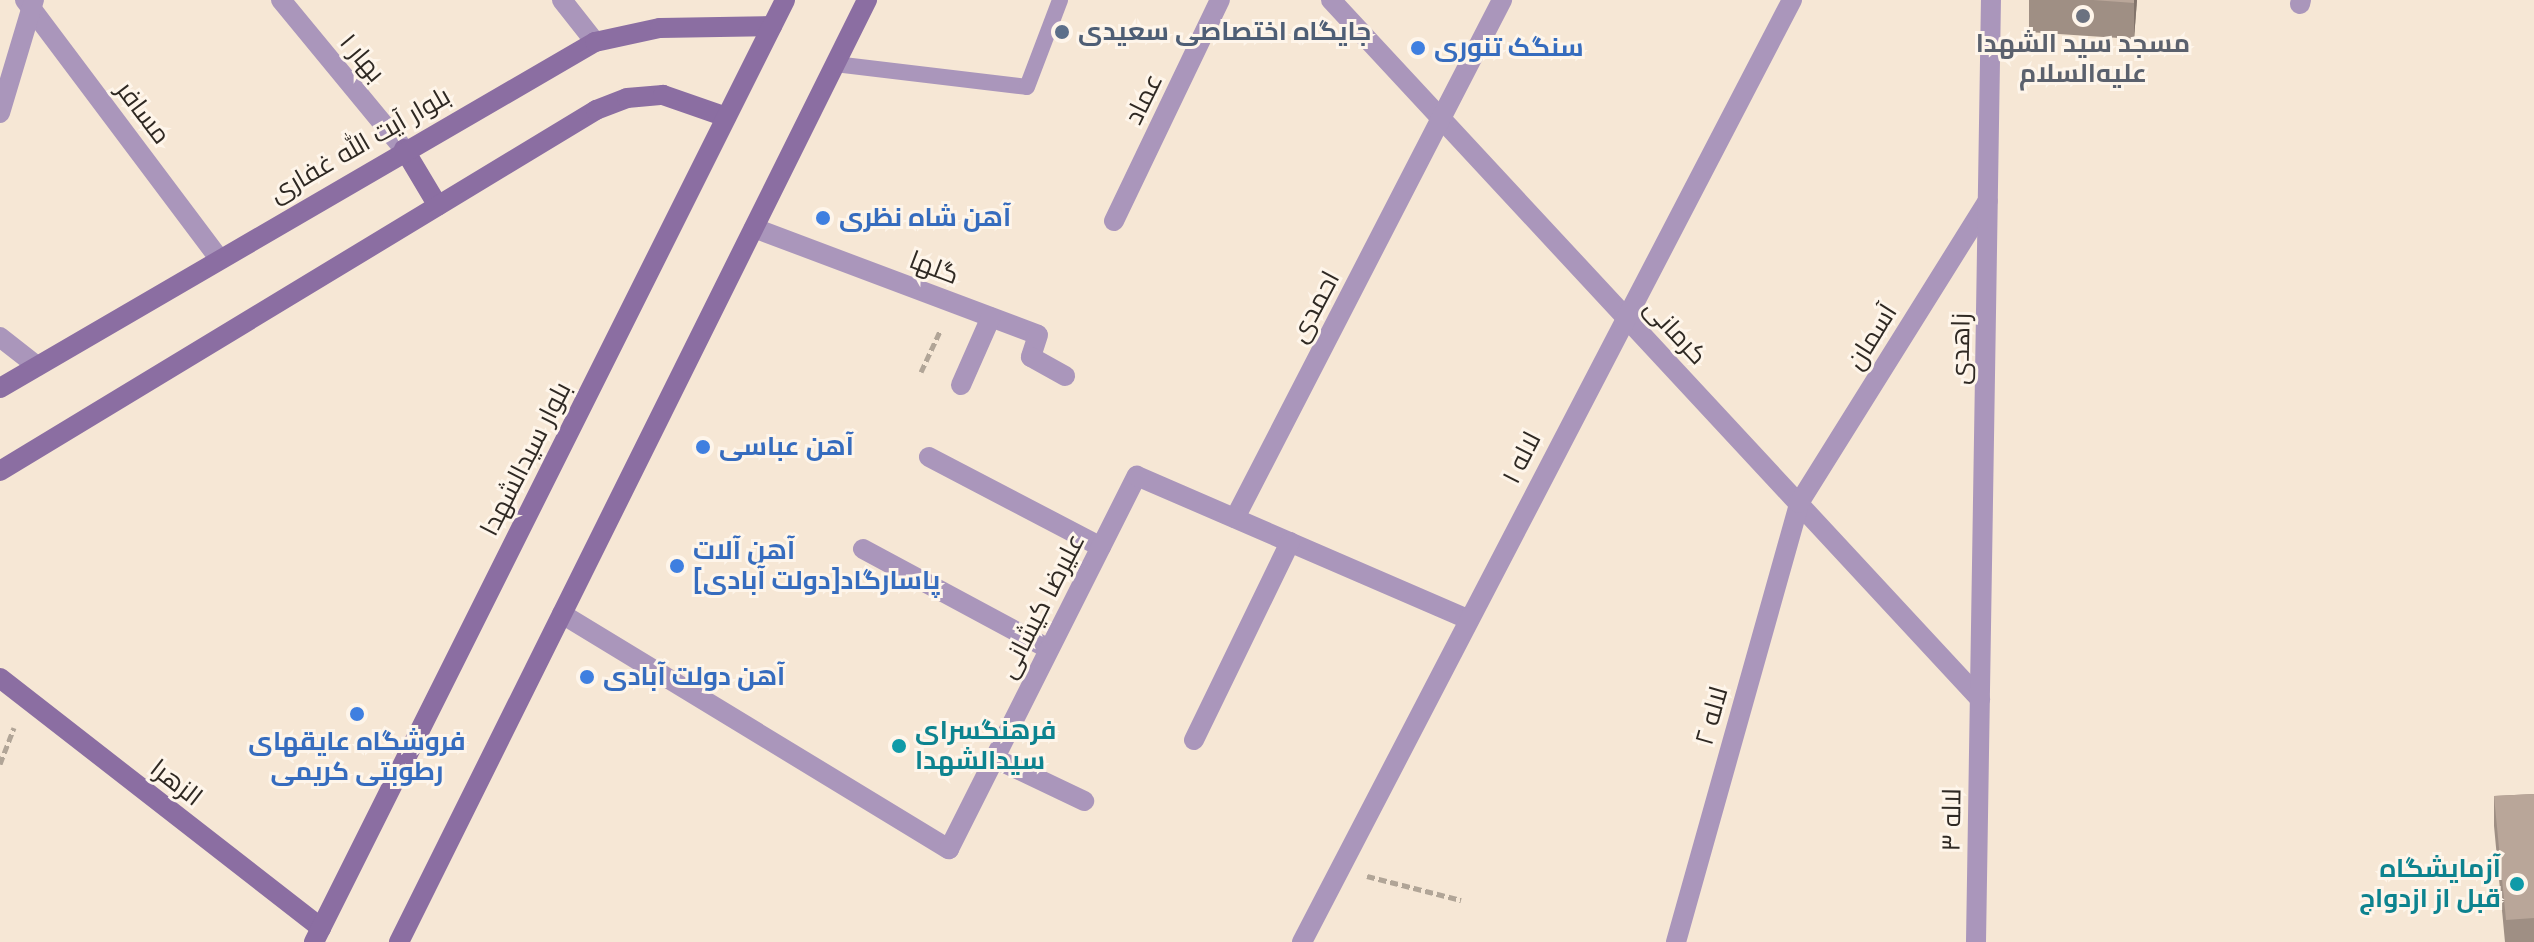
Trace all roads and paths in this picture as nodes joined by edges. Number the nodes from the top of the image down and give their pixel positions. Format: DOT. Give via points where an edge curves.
graph roads {
  1 [pos="281,0"];
  2 [pos="562,0"];
  3 [pos="785,0"];
  4 [pos="867,0"];
  5 [pos="1060,0"];
  6 [pos="1220,0"];
  7 [pos="1331,0"];
  8 [pos="1502,0"];
  9 [pos="1792,0"];
  10 [pos="1991,0"];
  11 [pos="30,2"];
  12 [pos="772,26"];
  13 [pos="595,42"];
  14 [pos="835,64"];
  15 [pos="0,113"];
  16 [pos="726,117"];
  17 [pos="1442,120"];
  18 [pos="404,149"];
  19 [pos="1989,199"];
  20 [pos="438,206"];
  21 [pos="1114,221"];
  22 [pos="754,228"];
  23 [pos="218,257"];
  24 [pos="953,303"];
  25 [pos="1625,316"];
  26 [pos="991,317"];
  27 [pos="0,337"];
  28 [pos="37,366"];
  29 [pos="921,372"];
  30 [pos="1065,376"];
  31 [pos="961,385"];
  32 [pos="0,388"];
  33 [pos="929,457"];
  34 [pos="0,471"];
  35 [pos="1799,503"];
  36 [pos="1235,518"];
  37 [pos="1290,542"];
  38 [pos="1101,547"];
  39 [pos="863,549"];
  40 [pos="562,614"];
  41 [pos="1468,619"];
  42 [pos="1049,649"];
  43 [pos="0,678"];
  44 [pos="26,698"];
  45 [pos="1980,699"];
  46 [pos="1194,740"];
  47 [pos="994,758"];
  48 [pos="0,764"];
  49 [pos="1084,801"];
  50 [pos="1339,869"];
  51 [pos="1461,900"];
  52 [pos="317,935"];
  53 [pos="399,942"];
  54 [pos="1302,942"];
  55 [pos="1676,942"];
  56 [pos="1976,942"];
  1 -- 18 [label="street, بهار ۱"];
  2 -- 13 [label="street"];
  3 -- 12 [label="main road, بلوار سیدالشهدا"];
  4 -- 14 [label="main road"];
  5 -- 14 [label="lane" via="1027,87"];
  6 -- 21 [label="street, عماد"];
  7 -- 17 [label="street, کرمانی"];
  8 -- 17 [label="street, احمدی"];
  9 -- 25 [label="street, لاله ۱"];
  10 -- 19 [label="street, زاهدی"];
  11 -- 15 [label="street"];
  11 -- 23 [label="street, مسافر"];
  12 -- 13 [label="main road, بلوار آیت الله غفاری" via="660,28"];
  12 -- 16 [label="main road, بلوار سیدالشهدا"];
  13 -- 18 [label="main road, بلوار آیت الله غفاری"];
  14 -- 22 [label="main road"];
  16 -- 20 [label="main road" via="663,95 627,98 596,110"];
  16 -- 52 [label="main road, بلوار سیدالشهدا"];
  17 -- 25 [label="street, کرمانی"];
  17 -- 36 [label="street, احمدی"];
  18 -- 20 [label="main road"];
  18 -- 23 [label="main road, بلوار آیت الله غفاری"];
  19 -- 35 [label="street, آسمان"];
  19 -- 45 [label="street, زاهدی"];
  20 -- 34 [label="main road"];
  22 -- 24 [label="street, گلها"];
  22 -- 40 [label="main road"];
  23 -- 28 [label="main road, بلوار آیت الله غفاری"];
  24 -- 26 [label="street, گلها"];
  24 -- 29 [label="path"];
  25 -- 35 [label="street, کرمانی"];
  25 -- 41 [label="street, لاله ۱"];
  26 -- 30 [label="street, گلها" via="1038,335 1031,357"];
  26 -- 31 [label="street"];
  27 -- 28 [label="street"];
  28 -- 32 [label="main road, بلوار آیت الله غفاری"];
  33 -- 38 [label="street"];
  35 -- 45 [label="street, کرمانی"];
  35 -- 55 [label="street, لاله ۲"];
  36 -- 37 [label="street, علیرضا کیشانی"];
  36 -- 38 [label="street, علیرضا کیشانی" via="1137,476"];
  37 -- 41 [label="street, علیرضا کیشانی"];
  37 -- 46 [label="street"];
  38 -- 42 [label="street, علیرضا کیشانی"];
  39 -- 42 [label="street"];
  40 -- 47 [label="street, علیرضا کیشانی" via="949,849"];
  40 -- 53 [label="main road"];
  41 -- 50 [label="street, لاله ۱"];
  42 -- 47 [label="street, علیرضا کیشانی"];
  43 -- 44 [label="main road, الزهرا"];
  44 -- 48 [label="path"];
  44 -- 52 [label="main road, الزهرا"];
  45 -- 56 [label="street, لاله ۳"];
  47 -- 49 [label="street"];
  50 -- 51 [label="path"];
  50 -- 54 [label="street, لاله ۱"];
}
